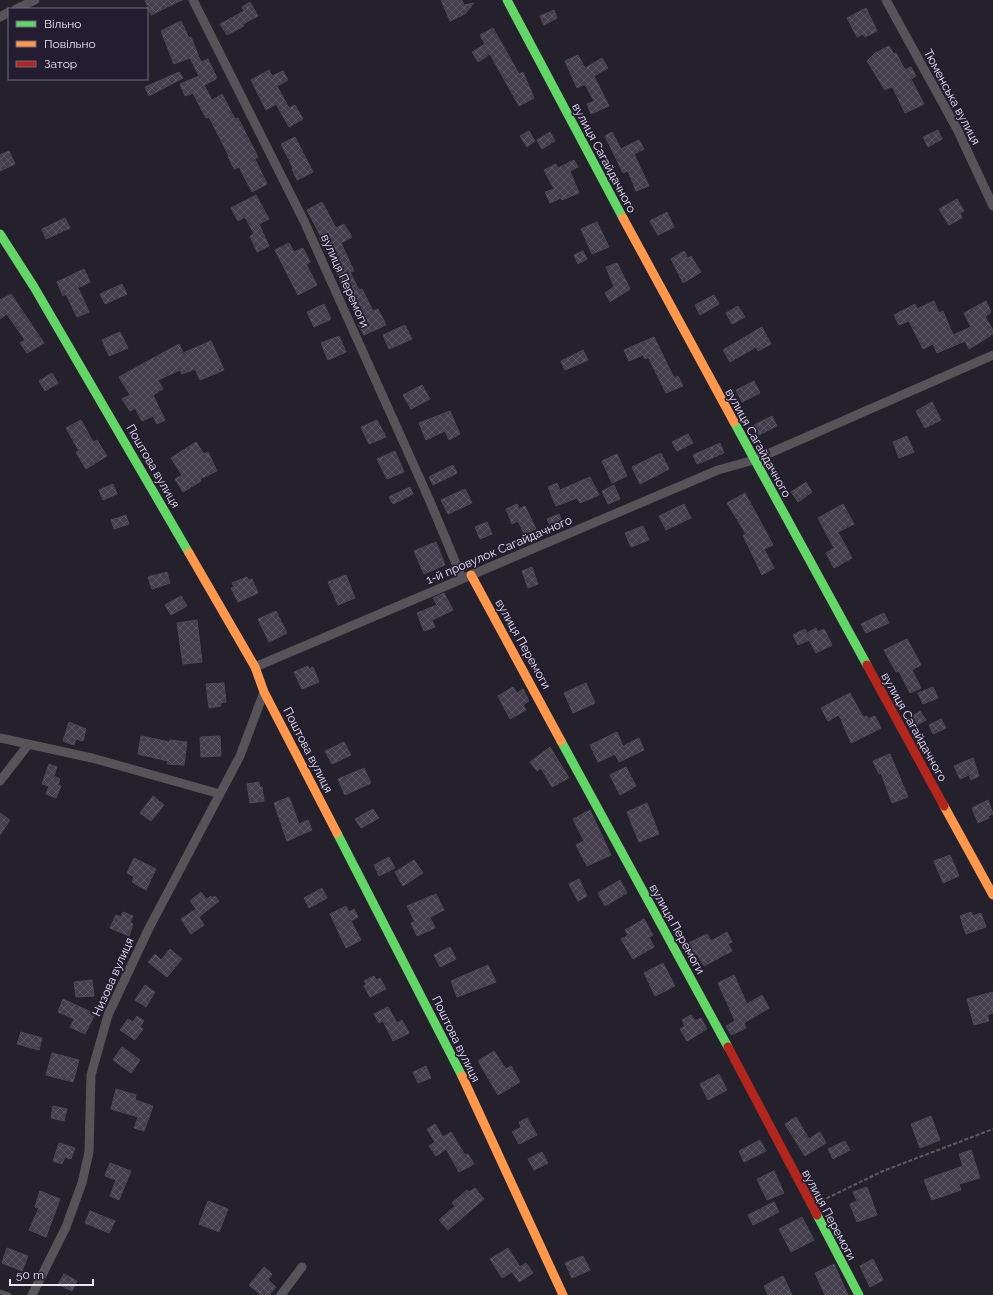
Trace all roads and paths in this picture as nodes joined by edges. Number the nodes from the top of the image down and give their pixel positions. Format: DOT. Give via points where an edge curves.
graph roads {
  1 [pos="35,0"];
  2 [pos="193,0"];
  3 [pos="507,0"];
  4 [pos="886,0"];
  5 [pos="18,8"];
  6 [pos="993,206"];
  7 [pos="0,234"];
  8 [pos="993,355"];
  9 [pos="754,460"];
  10 [pos="471,575"];
  11 [pos="462,578"];
  12 [pos="255,667"];
  13 [pos="264,692"];
  14 [pos="0,738"];
  15 [pos="28,745"];
  16 [pos="0,781"];
  17 [pos="220,794"];
  18 [pos="993,895"];
  19 [pos="993,1129"];
  20 [pos="811,1206"];
  21 [pos="302,1267"];
  22 [pos="0,1292"];
  23 [pos="9,1295"];
  24 [pos="32,1295"];
  25 [pos="281,1295"];
  26 [pos="563,1295"];
  27 [pos="859,1295"];
  1 -- 5 [label="street"];
  2 -- 11 [label="street, вулиця Перемоги" via="304,221"];
  3 -- 9 [label="street, вулиця Сагайдачного"];
  4 -- 6 [label="street, Тюменська вулиця" via="957,129"];
  7 -- 12 [label="street, Поштова вулиця" via="59,328"];
  8 -- 9 [label="street, 1-й провулок Сагайдачного"];
  9 -- 10 [label="street, 1-й провулок Сагайдачного" via="718,470"];
  9 -- 18 [label="street, вулиця Сагайдачного"];
  10 -- 11 [label="street, 1-й провулок Сагайдачного"];
  10 -- 20 [label="street, вулиця Перемоги" via="715,1023"];
  11 -- 12 [label="street, 1-й провулок Сагайдачного"];
  12 -- 13 [label="street, Поштова вулиця"];
  13 -- 17 [label="street, Низова вулиця" via="240,756"];
  13 -- 26 [label="street, Поштова вулиця" via="454,1059"];
  14 -- 15 [label="street"];
  15 -- 16 [label="street"];
  15 -- 17 [label="street" via="92,758"];
  17 -- 24 [label="street, Низова вулиця" via="149,928 108,1015 91,1075 89,1152 82,1183 66,1227"];
  19 -- 20 [label="path" via="882,1171"];
  20 -- 27 [label="street, вулиця Перемоги"];
  21 -- 25 [label="street"];
  22 -- 23 [label="lane"];
}
